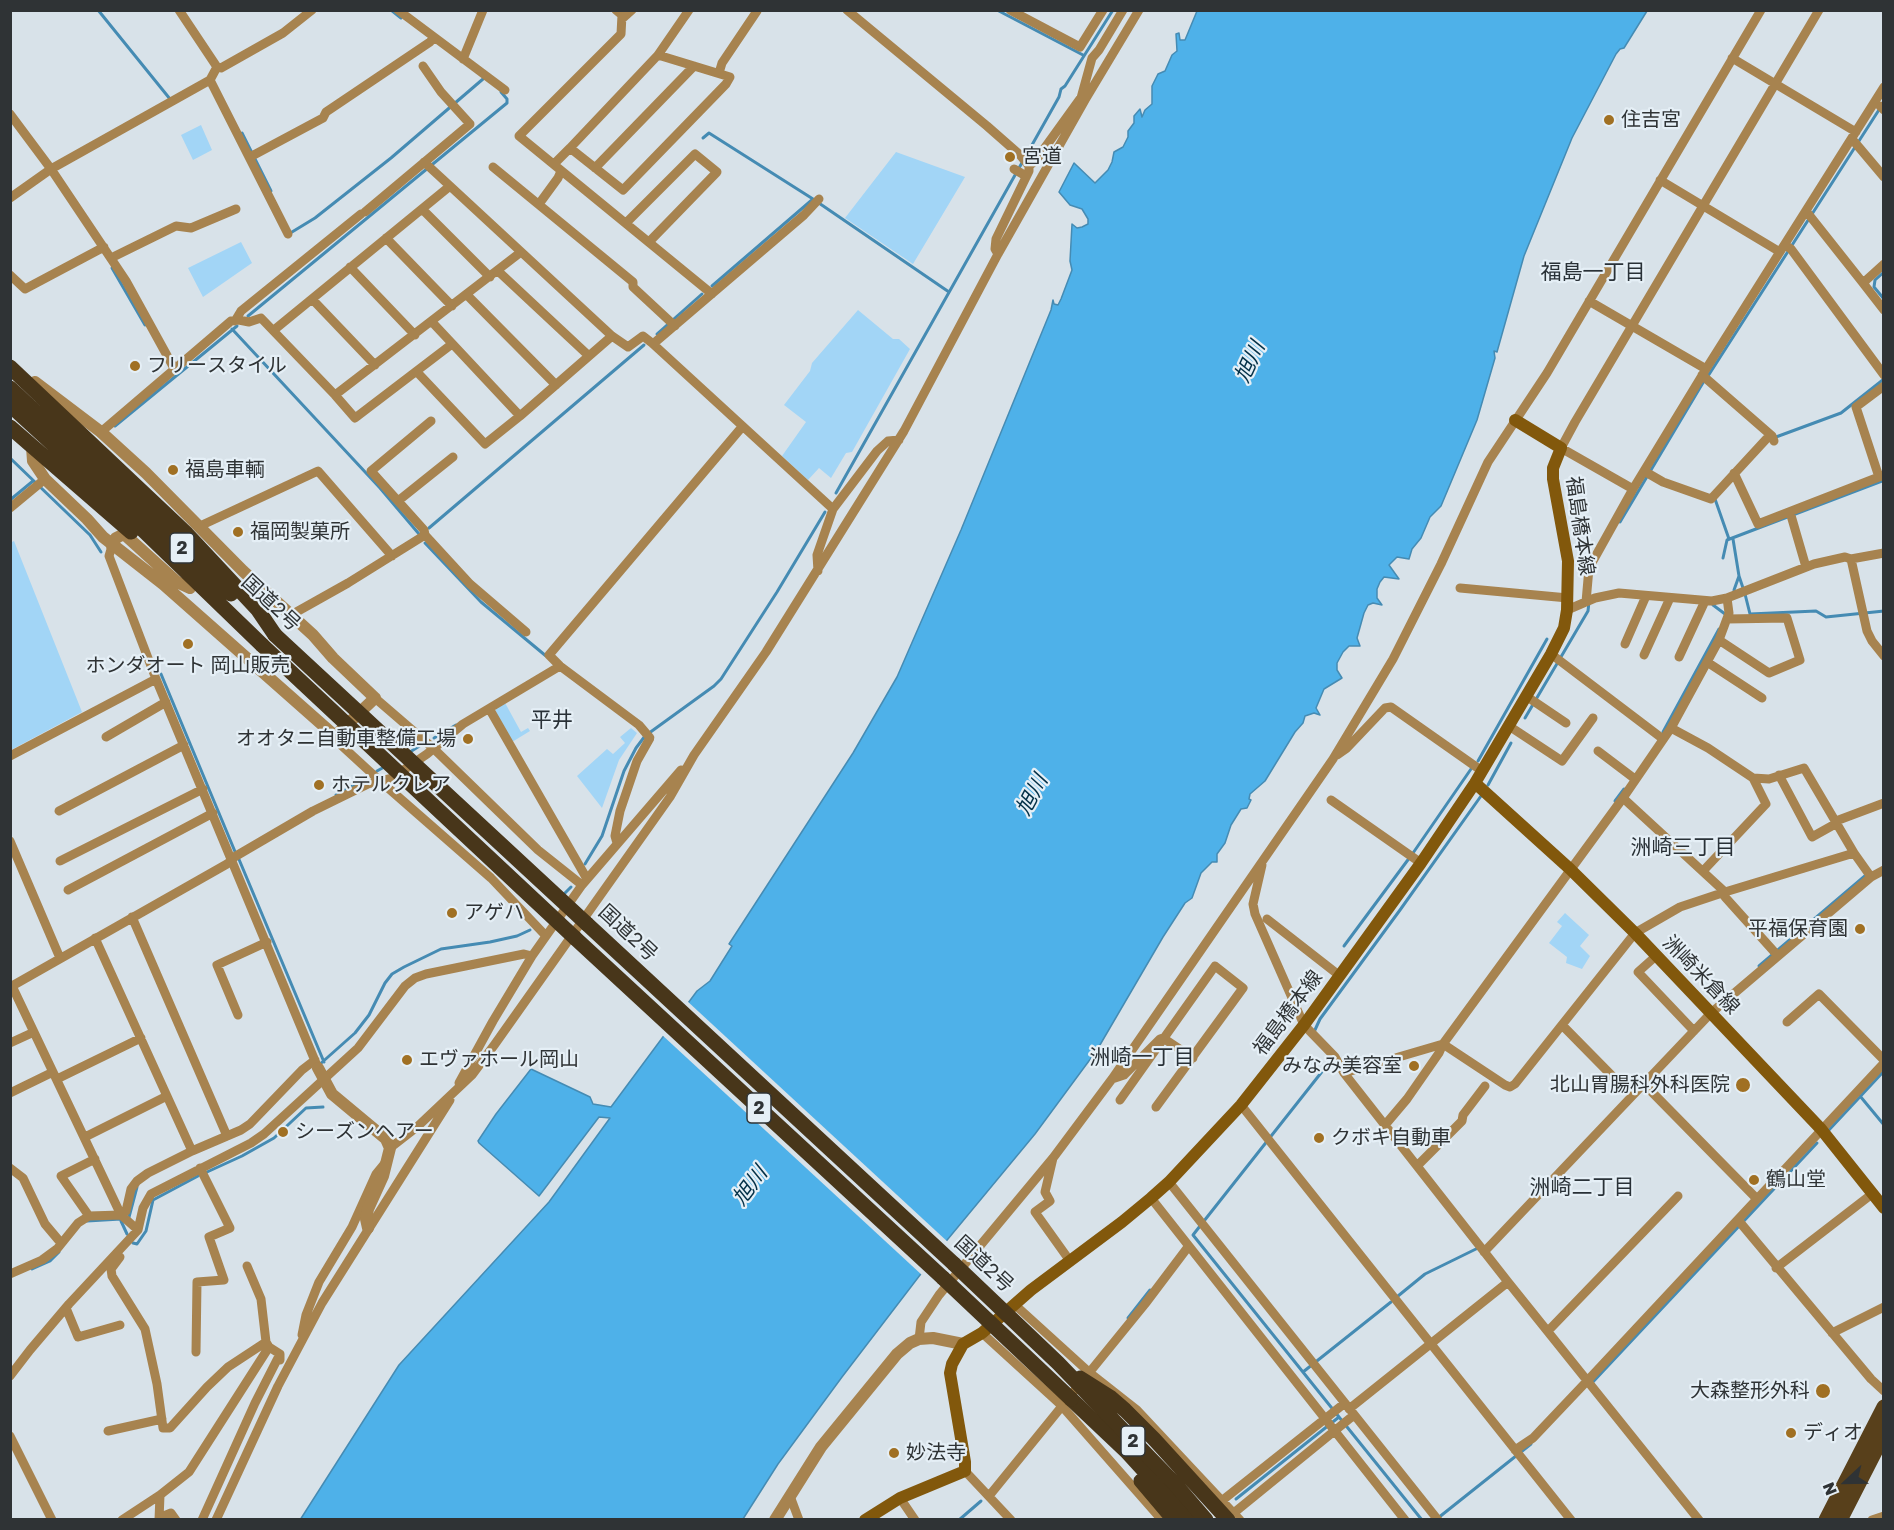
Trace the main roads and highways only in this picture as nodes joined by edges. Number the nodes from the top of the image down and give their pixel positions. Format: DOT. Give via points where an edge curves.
graph roads {
  1 [pos="10,365"];
  2 [pos="10,388"];
  3 [pos="10,405"];
  4 [pos="1515,420"];
  5 [pos="10,427"];
  6 [pos="92,452"];
  7 [pos="262,645"];
  8 [pos="1475,783"];
  9 [pos="1884,1208"];
  10 [pos="1058,1363"];
  11 [pos="1066,1402"];
  12 [pos="1884,1407"];
  13 [pos="1884,1434"];
  14 [pos="1232,1518"];
  15 [pos="1838,1519"];
  16 [pos="865,1520"];
  17 [pos="1173,1520"];
  18 [pos="1189,1520"];
  19 [pos="1206,1520"];
  1 -- 6 [label="highway"];
  2 -- 6 [label="highway, 国道2号 / 2"];
  3 -- 6 [label="highway, 国道2号 / 2"];
  4 -- 8 [label="main road, 福島橋本線" via="1561,448 1553,479 1568,561 1568,604 1557,658"];
  5 -- 7 [label="highway" via="190,588"];
  6 -- 7 [label="highway, 国道2号 / 2"];
  6 -- 10 [label="highway, 国道2号 / 2, bridge" via="188,534 258,610 275,635"];
  7 -- 11 [label="highway, 国道2号 / 2, bridge"];
  8 -- 9 [label="main road, 洲崎米倉線" via="1635,933 1821,1130"];
  8 -- 16 [label="main road, 福島橋本線" via="1414,858 1310,1030 1169,1182 982,1333 963,1344 950,1373 965,1471 900,1498"];
  10 -- 14 [label="highway, bridge" via="1125,1410"];
  10 -- 19 [label="highway, 国道2号 / 2, bridge"];
  11 -- 17 [label="highway"];
  11 -- 18 [label="highway, 国道2号 / 2" via="1126,1451"];
  12 -- 15 [label="main road"];
  13 -- 15 [label="main road"];
}
